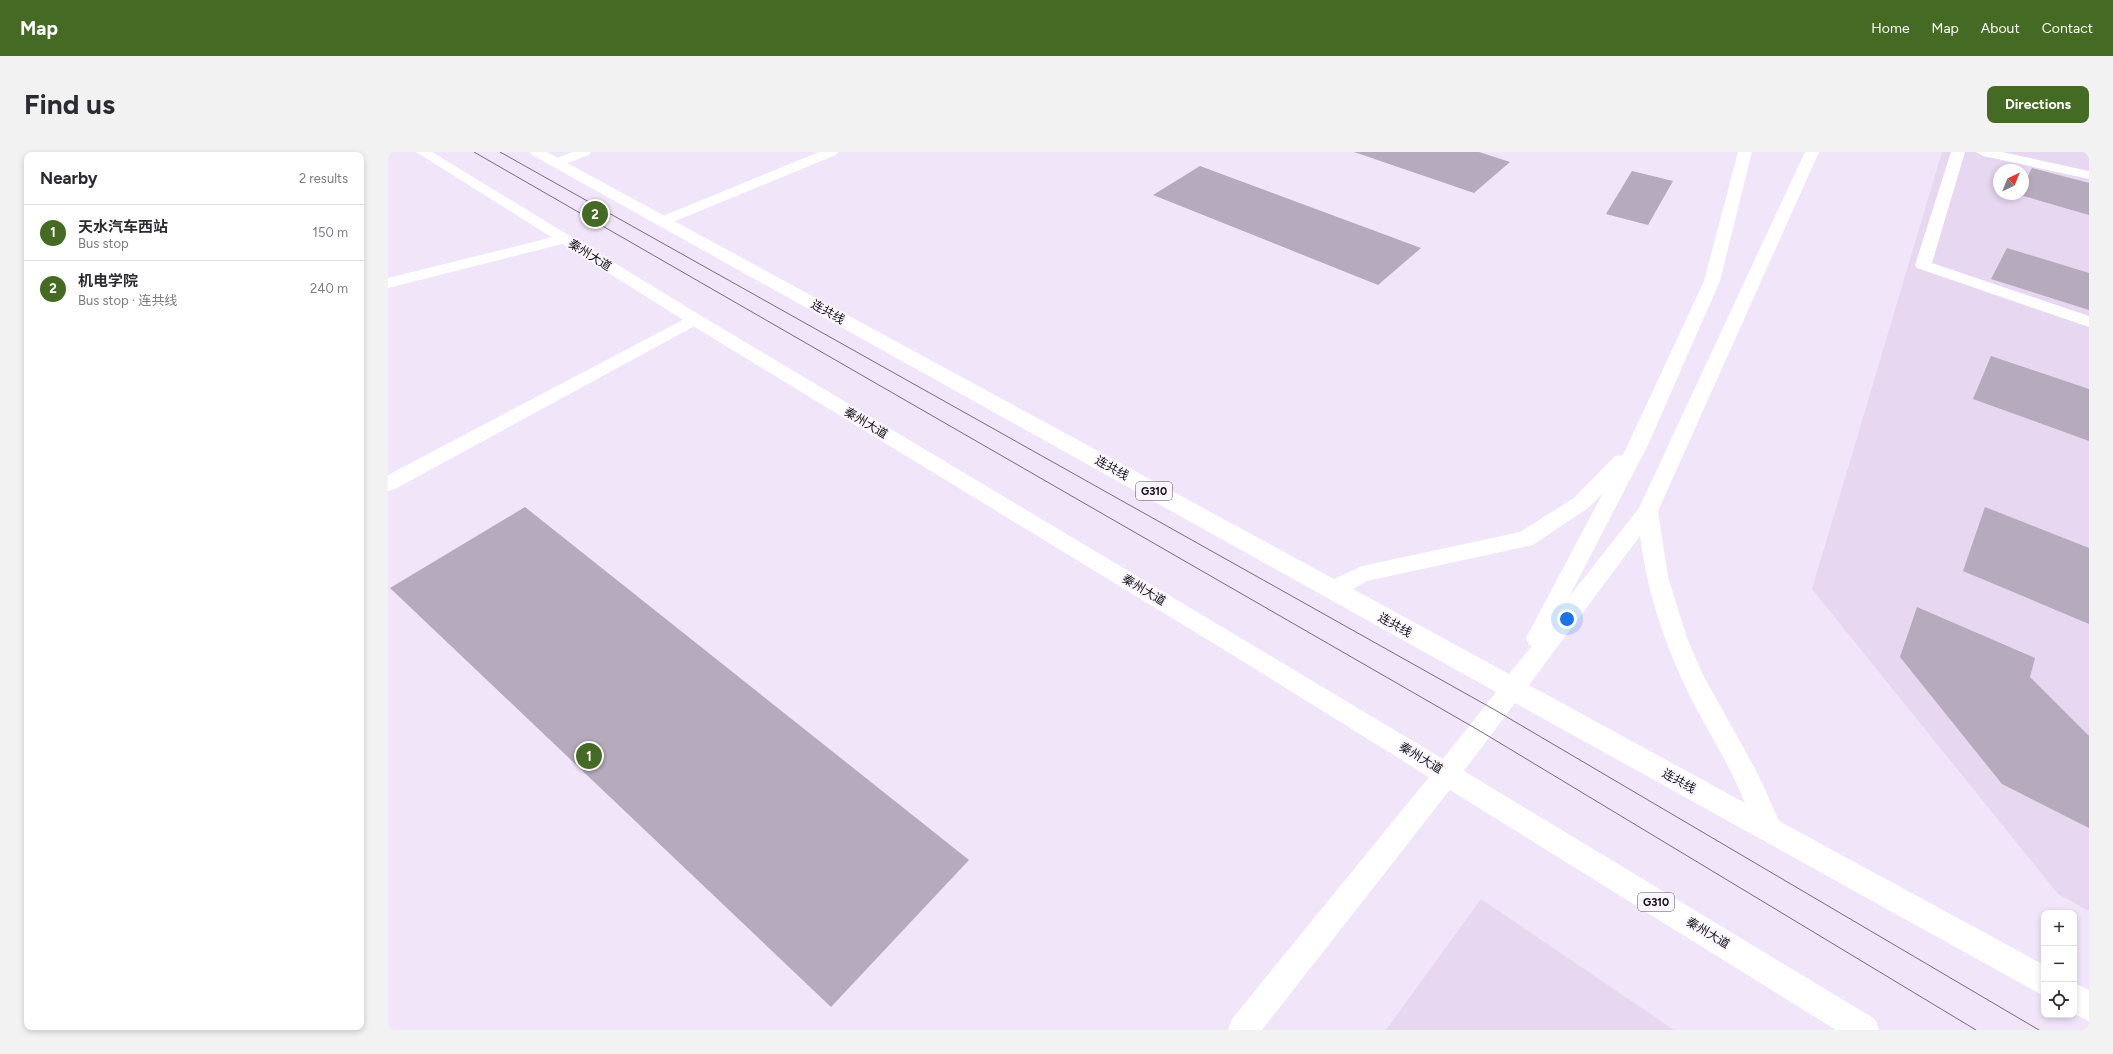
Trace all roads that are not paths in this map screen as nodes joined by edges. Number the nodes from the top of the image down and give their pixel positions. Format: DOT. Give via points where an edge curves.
graph roads {
  1 [pos="423,152"];
  2 [pos="537,152"];
  3 [pos="584,152"];
  4 [pos="831,152"];
  5 [pos="1745,152"];
  6 [pos="1812,152"];
  7 [pos="1958,152"];
  8 [pos="1983,152"];
  9 [pos="557,163"];
  10 [pos="2089,175"];
  11 [pos="663,221"];
  12 [pos="565,239"];
  13 [pos="388,282"];
  14 [pos="694,319"];
  15 [pos="2089,322"];
  16 [pos="1638,445"];
  17 [pos="388,484"];
  18 [pos="1648,511"];
  19 [pos="1334,590"];
  20 [pos="1511,688"];
  21 [pos="1447,774"];
  22 [pos="1770,830"];
  23 [pos="2041,979"];
  24 [pos="2077,1000"];
  25 [pos="2089,1006"];
  26 [pos="1243,1030"];
  27 [pos="1864,1030"];
  1 -- 12 [label="main road, 秦州大道 / G310"];
  2 -- 9 [label="main road, 连共线 / G310"];
  3 -- 9 [label="main road"];
  4 -- 11 [label="main road"];
  5 -- 16 [label="main road" via="1712,281"];
  6 -- 18 [label="main road"];
  7 -- 15 [label="main road" via="1923,265"];
  8 -- 10 [label="main road"];
  9 -- 11 [label="main road, 连共线 / G310"];
  11 -- 19 [label="main road, 连共线 / G310"];
  12 -- 13 [label="main road"];
  12 -- 14 [label="main road, 秦州大道 / G310"];
  14 -- 17 [label="main road"];
  14 -- 21 [label="main road, 秦州大道 / G310"];
  16 -- 19 [label="main road" via="1582,503 1526,539 1362,574"];
  16 -- 20 [label="main road"];
  18 -- 20 [label="main road"];
  18 -- 22 [label="main road" via="1656,570 1668,616 1682,654 1748,781"];
  19 -- 20 [label="main road, 连共线 / G310"];
  20 -- 21 [label="main road"];
  20 -- 22 [label="main road, 连共线 / G310"];
  21 -- 26 [label="main road"];
  21 -- 27 [label="main road, 秦州大道 / G310"];
  22 -- 23 [label="main road, G310"];
  24 -- 25 [label="main road"];
}
